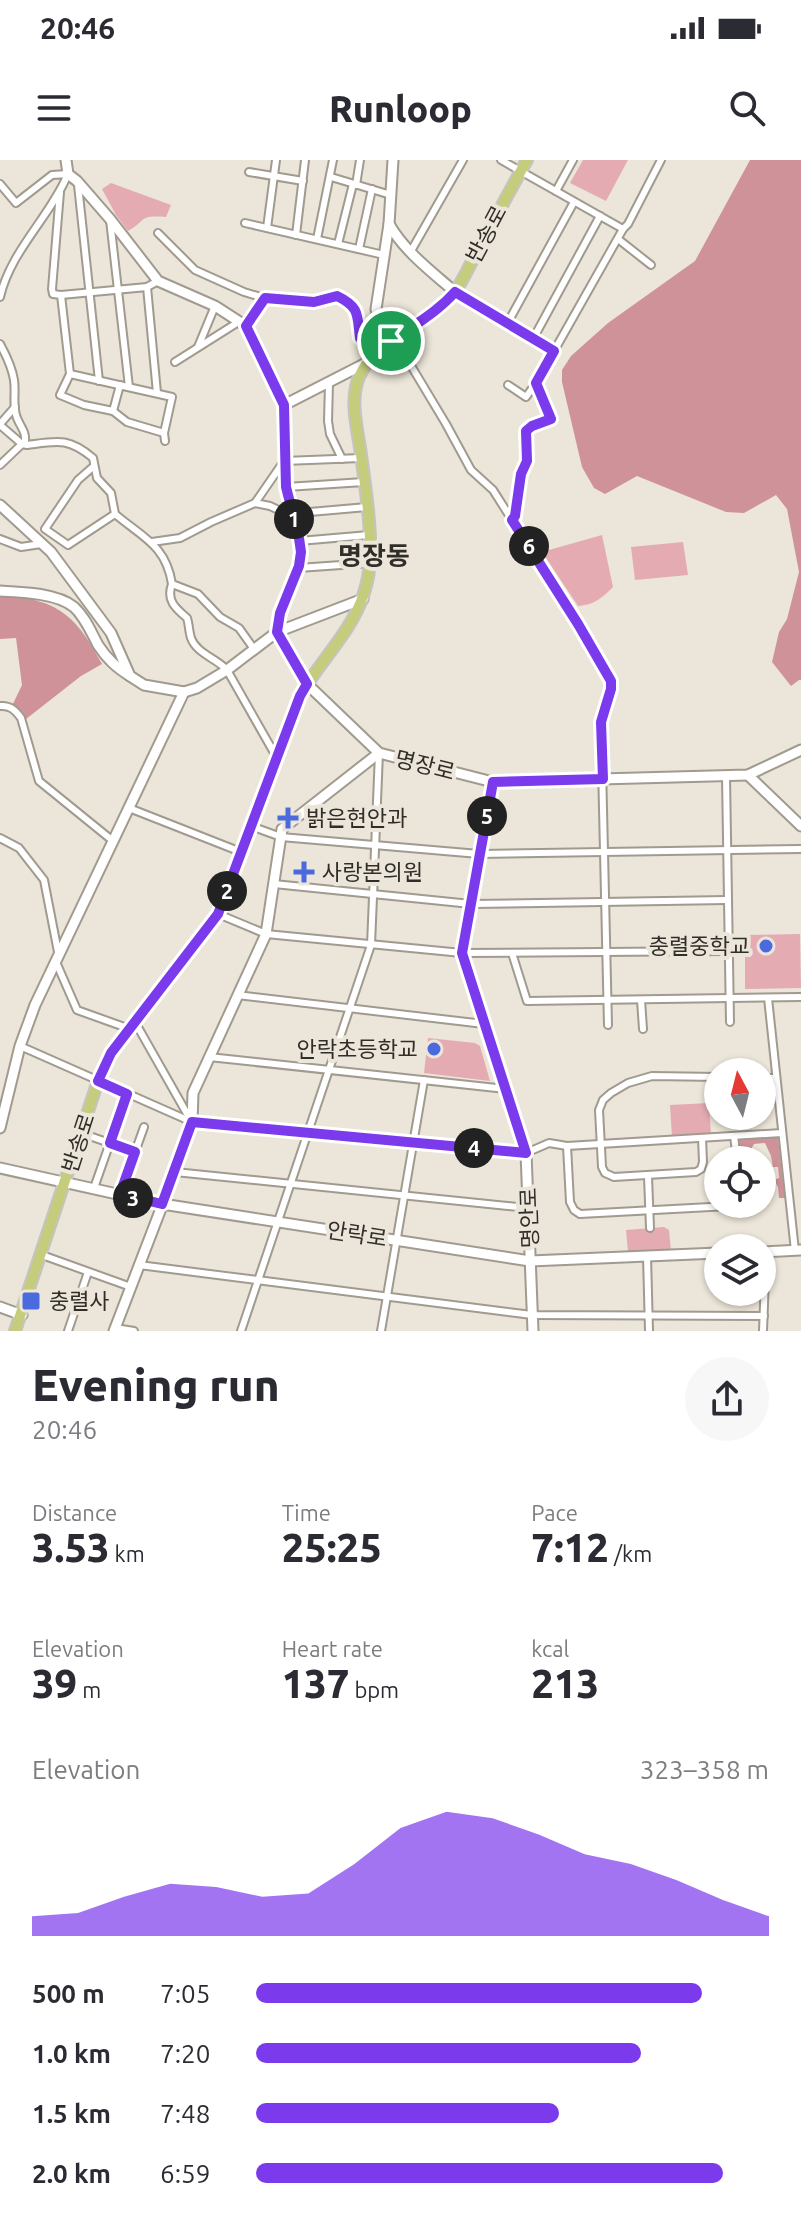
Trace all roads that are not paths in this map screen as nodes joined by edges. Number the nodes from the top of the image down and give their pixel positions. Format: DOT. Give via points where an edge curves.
graph roads {
  1 [pos="66,160"];
  2 [pos="276,160"];
  3 [pos="305,160"];
  4 [pos="333,160"];
  5 [pos="360,160"];
  6 [pos="393,160"];
  7 [pos="463,160"];
  8 [pos="501,160"];
  9 [pos="527,160"];
  10 [pos="573,160"];
  11 [pos="661,160"];
  12 [pos="520,171"];
  13 [pos="249,172"];
  14 [pos="68,174"];
  15 [pos="274,176"];
  16 [pos="331,177"];
  17 [pos="77,181"];
  18 [pos="303,181"];
  19 [pos="0,184"];
  20 [pos="355,184"];
  21 [pos="372,189"];
  22 [pos="556,191"];
  23 [pos="60,192"];
  24 [pos="391,195"];
  25 [pos="574,202"];
  26 [pos="600,216"];
  27 [pos="110,219"];
  28 [pos="245,223"];
  29 [pos="389,224"];
  30 [pos="267,228"];
  31 [pos="623,229"];
  32 [pos="158,233"];
  33 [pos="296,235"];
  34 [pos="317,239"];
  35 [pos="618,239"];
  36 [pos="338,244"];
  37 [pos="359,249"];
  38 [pos="411,251"];
  39 [pos="384,255"];
  40 [pos="651,265"];
  41 [pos="1,267"];
  42 [pos="9,269"];
  43 [pos="158,281"];
  44 [pos="147,287"];
  45 [pos="118,290"];
  46 [pos="455,292"];
  47 [pos="90,293"];
  48 [pos="61,295"];
  49 [pos="0,297"];
  50 [pos="265,298"];
  51 [pos="215,306"];
  52 [pos="244,323"];
  53 [pos="507,324"];
  54 [pos="533,339"];
  55 [pos="393,340"];
  56 [pos="0,344"];
  57 [pos="198,348"];
  58 [pos="554,351"];
  59 [pos="379,352"];
  60 [pos="175,362"];
  61 [pos="368,362"];
  62 [pos="70,374"];
  63 [pos="99,381"];
  64 [pos="329,383"];
  65 [pos="536,383"];
  66 [pos="120,385"];
  67 [pos="508,385"];
  68 [pos="129,387"];
  69 [pos="157,393"];
  70 [pos="284,405"];
  71 [pos="15,407"];
  72 [pos="113,411"];
  73 [pos="0,424"];
  74 [pos="164,433"];
  75 [pos="165,441"];
  76 [pos="22,444"];
  77 [pos="362,458"];
  78 [pos="342,459"];
  79 [pos="284,461"];
  80 [pos="0,465"];
  81 [pos="94,466"];
  82 [pos="364,482"];
  83 [pos="286,487"];
  84 [pos="255,503"];
  85 [pos="0,505"];
  86 [pos="367,507"];
  87 [pos="292,513"];
  88 [pos="115,514"];
  89 [pos="512,520"];
  90 [pos="369,535"];
  91 [pos="0,539"];
  92 [pos="299,541"];
  93 [pos="152,542"];
  94 [pos="41,544"];
  95 [pos="370,563"];
  96 [pos="298,568"];
  97 [pos="172,584"];
  98 [pos="0,591"];
  99 [pos="363,599"];
  100 [pos="277,632"];
  101 [pos="254,649"];
  102 [pos="227,670"];
  103 [pos="130,676"];
  104 [pos="307,684"];
  105 [pos="184,692"];
  106 [pos="0,706"];
  107 [pos="801,750"];
  108 [pos="379,753"];
  109 [pos="277,758"];
  110 [pos="748,775"];
  111 [pos="726,776"];
  112 [pos="603,779"];
  113 [pos="493,782"];
  114 [pos="129,808"];
  115 [pos="251,826"];
  116 [pos="801,826"];
  117 [pos="281,837"];
  118 [pos="0,838"];
  119 [pos="113,841"];
  120 [pos="376,845"];
  121 [pos="801,849"];
  122 [pos="727,850"];
  123 [pos="241,852"];
  124 [pos="604,852"];
  125 [pos="479,854"];
  126 [pos="274,884"];
  127 [pos="374,894"];
  128 [pos="727,900"];
  129 [pos="605,902"];
  130 [pos="471,904"];
  131 [pos="218,914"];
  132 [pos="266,934"];
  133 [pos="371,945"];
  134 [pos="728,951"];
  135 [pos="606,952"];
  136 [pos="462,953"];
  137 [pos="512,953"];
  138 [pos="57,958"];
  139 [pos="237,995"];
  140 [pos="801,997"];
  141 [pos="729,998"];
  142 [pos="768,998"];
  143 [pos="607,1000"];
  144 [pos="641,1000"];
  145 [pos="351,1008"];
  146 [pos="730,1022"];
  147 [pos="484,1024"];
  148 [pos="608,1025"];
  149 [pos="132,1026"];
  150 [pos="643,1029"];
  151 [pos="20,1046"];
  152 [pos="209,1057"];
  153 [pos="774,1058"];
  154 [pos="331,1070"];
  155 [pos="704,1077"];
  156 [pos="776,1078"];
  157 [pos="424,1080"];
  158 [pos="98,1081"];
  159 [pos="506,1089"];
  160 [pos="127,1094"];
  161 [pos="192,1122"];
  162 [pos="144,1127"];
  163 [pos="0,1128"];
  164 [pos="308,1132"];
  165 [pos="81,1133"];
  166 [pos="782,1133"];
  167 [pos="734,1136"];
  168 [pos="702,1138"];
  169 [pos="413,1142"];
  170 [pos="110,1143"];
  171 [pos="601,1144"];
  172 [pos="567,1146"];
  173 [pos="735,1146"];
  174 [pos="135,1152"];
  175 [pos="526,1153"];
  176 [pos="0,1168"];
  177 [pos="175,1172"];
  178 [pos="648,1176"];
  179 [pos="65,1181"];
  180 [pos="291,1184"];
  181 [pos="94,1188"];
  182 [pos="120,1194"];
  183 [pos="404,1195"];
  184 [pos="162,1204"];
  185 [pos="704,1207"];
  186 [pos="528,1208"];
  187 [pos="649,1209"];
  188 [pos="278,1222"];
  189 [pos="650,1228"];
  190 [pos="396,1240"];
  191 [pos="798,1250"];
  192 [pos="776,1251"];
  193 [pos="704,1254"];
  194 [pos="42,1255"];
  195 [pos="647,1256"];
  196 [pos="530,1261"];
  197 [pos="139,1265"];
  198 [pos="88,1272"];
  199 [pos="258,1280"];
  200 [pos="131,1287"];
  201 [pos="387,1296"];
  202 [pos="764,1306"];
  203 [pos="0,1307"];
  204 [pos="22,1315"];
  205 [pos="532,1315"];
  206 [pos="648,1315"];
  207 [pos="764,1316"];
  208 [pos="114,1330"];
  209 [pos="15,1331"];
  210 [pos="68,1331"];
  211 [pos="134,1331"];
  212 [pos="241,1331"];
  213 [pos="381,1331"];
  214 [pos="533,1331"];
  215 [pos="649,1331"];
  216 [pos="763,1331"];
  1 -- 14 [label="main road"];
  2 -- 15 [label="street"];
  3 -- 18 [label="street"];
  4 -- 16 [label="street"];
  5 -- 20 [label="street"];
  6 -- 24 [label="main road"];
  7 -- 38 [label="street"];
  8 -- 12 [label="street"];
  9 -- 12 [label="main road, 반송로"];
  10 -- 22 [label="street"];
  11 -- 31 [label="street"];
  12 -- 22 [label="street"];
  12 -- 46 [label="main road, 반송로"];
  13 -- 15 [label="street"];
  14 -- 17 [label="main road"];
  14 -- 19 [label="street" via="52,175 16,203"];
  14 -- 23 [label="street"];
  15 -- 18 [label="street"];
  15 -- 30 [label="street"];
  16 -- 20 [label="street"];
  16 -- 34 [label="street"];
  17 -- 27 [label="main road"];
  17 -- 47 [label="street"];
  18 -- 33 [label="street"];
  20 -- 21 [label="street"];
  20 -- 36 [label="street"];
  21 -- 24 [label="street"];
  21 -- 37 [label="street"];
  22 -- 25 [label="street"];
  23 -- 42 [label="street"];
  23 -- 48 [label="street" via="52,289"];
  24 -- 29 [label="main road"];
  25 -- 26 [label="street"];
  25 -- 53 [label="street"];
  26 -- 31 [label="street"];
  26 -- 54 [label="street"];
  27 -- 43 [label="main road"];
  27 -- 45 [label="street"];
  28 -- 30 [label="street"];
  29 -- 38 [label="main road"];
  29 -- 39 [label="main road"];
  30 -- 33 [label="street"];
  31 -- 35 [label="street"];
  32 -- 50 [label="street" via="195,270"];
  33 -- 34 [label="street"];
  34 -- 36 [label="street"];
  35 -- 40 [label="street"];
  35 -- 58 [label="street"];
  36 -- 37 [label="street"];
  37 -- 39 [label="street"];
  38 -- 46 [label="main road"];
  39 -- 55 [label="main road" via="376,311"];
  41 -- 42 [label="street"];
  42 -- 49 [label="street"];
  43 -- 44 [label="street"];
  43 -- 51 [label="main road"];
  44 -- 45 [label="street"];
  44 -- 69 [label="street"];
  45 -- 47 [label="street"];
  45 -- 68 [label="street"];
  46 -- 53 [label="street"];
  46 -- 55 [label="main road, 반송로"];
  47 -- 48 [label="street"];
  47 -- 63 [label="street"];
  48 -- 62 [label="street"];
  50 -- 52 [label="street"];
  50 -- 59 [label="street" via="343,299 357,313 361,340"];
  51 -- 52 [label="main road"];
  51 -- 57 [label="street"];
  52 -- 57 [label="street"];
  52 -- 70 [label="main road"];
  53 -- 54 [label="street"];
  54 -- 58 [label="street"];
  55 -- 59 [label="main road, 반송로"];
  55 -- 89 [label="street" via="471,470 493,490"];
  56 -- 71 [label="street" via="10,366"];
  57 -- 60 [label="street"];
  58 -- 65 [label="street"];
  59 -- 61 [label="main road, 반송로"];
  61 -- 64 [label="main road"];
  61 -- 77 [label="main road, 반송로" via="355,392"];
  62 -- 63 [label="street"];
  62 -- 72 [label="street" via="60,395"];
  63 -- 66 [label="street"];
  64 -- 70 [label="main road"];
  64 -- 78 [label="street" via="330,434"];
  65 -- 67 [label="street" via="526,397"];
  65 -- 89 [label="street" via="551,419 526,431 527,461"];
  66 -- 68 [label="street"];
  66 -- 72 [label="street"];
  68 -- 69 [label="street"];
  69 -- 74 [label="street" via="172,397"];
  70 -- 79 [label="main road"];
  71 -- 73 [label="street"];
  71 -- 76 [label="street" via="26,431"];
  72 -- 74 [label="street" via="127,422"];
  73 -- 76 [label="street"];
  74 -- 75 [label="street"];
  76 -- 80 [label="street"];
  76 -- 81 [label="street" via="66,442 91,456"];
  77 -- 78 [label="street"];
  77 -- 82 [label="main road, 반송로"];
  78 -- 79 [label="street"];
  79 -- 83 [label="main road"];
  79 -- 84 [label="street"];
  81 -- 88 [label="street" via="97,478 110,489"];
  81 -- 88 [label="street" via="78,480 45,529 68,545"];
  82 -- 83 [label="street"];
  82 -- 86 [label="main road, 반송로"];
  83 -- 87 [label="main road"];
  84 -- 87 [label="street"];
  84 -- 93 [label="street" via="180,538"];
  85 -- 94 [label="main road"];
  86 -- 87 [label="street"];
  86 -- 90 [label="main road, 반송로"];
  87 -- 92 [label="main road"];
  88 -- 93 [label="street"];
  89 -- 112 [label="street" via="611,681 601,722"];
  90 -- 92 [label="street"];
  90 -- 95 [label="main road, 반송로"];
  91 -- 94 [label="street" via="21,547"];
  92 -- 96 [label="main road"];
  93 -- 97 [label="street" via="167,563"];
  94 -- 103 [label="main road" via="111,633"];
  95 -- 96 [label="street"];
  95 -- 99 [label="main road, 반송로"];
  96 -- 100 [label="main road"];
  97 -- 101 [label="street" via="198,594 239,628"];
  97 -- 102 [label="street" via="171,601 187,618 192,639"];
  98 -- 103 [label="main road" via="72,605 112,665"];
  99 -- 100 [label="main road"];
  99 -- 104 [label="main road, 반송로"];
  100 -- 101 [label="main road"];
  100 -- 104 [label="main road, 명장로"];
  101 -- 102 [label="main road"];
  102 -- 105 [label="main road"];
  102 -- 109 [label="street"];
  103 -- 105 [label="main road" via="144,685"];
  104 -- 108 [label="main road, 명장로"];
  104 -- 109 [label="main road, 반송로"];
  105 -- 114 [label="main road"];
  106 -- 119 [label="street" via="10,707 21,718 39,781"];
  107 -- 110 [label="main road"];
  108 -- 113 [label="main road, 명장로"];
  108 -- 117 [label="main road" via="282,829"];
  108 -- 120 [label="street"];
  109 -- 115 [label="main road, 반송로"];
  110 -- 111 [label="main road, 명장로"];
  110 -- 116 [label="main road"];
  111 -- 112 [label="main road, 명장로"];
  111 -- 122 [label="street"];
  112 -- 113 [label="main road, 명장로"];
  112 -- 124 [label="street"];
  113 -- 125 [label="main road, 명안로"];
  114 -- 119 [label="main road"];
  114 -- 123 [label="street"];
  115 -- 117 [label="street"];
  115 -- 123 [label="main road, 반송로"];
  117 -- 120 [label="street"];
  117 -- 126 [label="main road"];
  118 -- 138 [label="street" via="19,848 44,880"];
  119 -- 138 [label="main road"];
  120 -- 125 [label="street"];
  120 -- 127 [label="street"];
  121 -- 122 [label="street"];
  122 -- 124 [label="street"];
  122 -- 128 [label="street"];
  123 -- 131 [label="main road, 반송로"];
  124 -- 125 [label="street"];
  124 -- 129 [label="street"];
  125 -- 130 [label="main road, 명안로"];
  126 -- 127 [label="street"];
  126 -- 132 [label="main road"];
  127 -- 130 [label="street"];
  127 -- 133 [label="street"];
  128 -- 129 [label="street"];
  128 -- 134 [label="street"];
  129 -- 130 [label="street"];
  129 -- 135 [label="street"];
  130 -- 136 [label="main road, 명안로"];
  131 -- 132 [label="street"];
  131 -- 149 [label="main road, 반송로"];
  132 -- 133 [label="street"];
  132 -- 139 [label="main road"];
  133 -- 136 [label="street"];
  133 -- 145 [label="street"];
  134 -- 135 [label="street"];
  134 -- 141 [label="street"];
  135 -- 137 [label="street"];
  135 -- 143 [label="street"];
  136 -- 137 [label="street"];
  136 -- 147 [label="main road, 명안로"];
  137 -- 143 [label="street" via="527,1001"];
  138 -- 149 [label="street" via="77,1010"];
  138 -- 151 [label="main road"];
  139 -- 145 [label="street"];
  139 -- 152 [label="main road"];
  140 -- 142 [label="street"];
  141 -- 142 [label="street"];
  141 -- 144 [label="street"];
  141 -- 146 [label="street"];
  142 -- 153 [label="street"];
  143 -- 144 [label="street"];
  143 -- 148 [label="street"];
  144 -- 150 [label="street"];
  145 -- 147 [label="street"];
  145 -- 154 [label="street"];
  147 -- 159 [label="main road, 명안로"];
  149 -- 158 [label="main road, 반송로"];
  149 -- 161 [label="street"];
  151 -- 158 [label="street"];
  151 -- 163 [label="main road"];
  152 -- 154 [label="street"];
  152 -- 161 [label="main road" via="193,1093"];
  154 -- 157 [label="street"];
  154 -- 164 [label="street"];
  155 -- 171 [label="street" via="652,1076 611,1093 599,1110"];
  156 -- 166 [label="street"];
  157 -- 159 [label="street"];
  157 -- 169 [label="street"];
  158 -- 160 [label="street"];
  158 -- 165 [label="main road, 반송로"];
  159 -- 175 [label="main road, 명안로"];
  160 -- 161 [label="street"];
  160 -- 170 [label="street"];
  161 -- 164 [label="street"];
  161 -- 177 [label="main road"];
  162 -- 174 [label="street"];
  164 -- 169 [label="street"];
  164 -- 180 [label="street"];
  165 -- 170 [label="street"];
  165 -- 179 [label="main road, 반송로"];
  166 -- 167 [label="street"];
  166 -- 191 [label="street"];
  167 -- 168 [label="street"];
  167 -- 173 [label="street"];
  168 -- 171 [label="street"];
  168 -- 178 [label="street" via="701,1169"];
  169 -- 175 [label="street"];
  169 -- 183 [label="street"];
  170 -- 174 [label="street"];
  170 -- 181 [label="street"];
  171 -- 172 [label="street"];
  171 -- 178 [label="street" via="602,1167 608,1175"];
  172 -- 175 [label="street" via="549,1143"];
  172 -- 187 [label="street" via="574,1210 584,1214"];
  174 -- 182 [label="street"];
  175 -- 186 [label="main road, 명안로"];
  176 -- 179 [label="main road, 안락로"];
  177 -- 180 [label="street"];
  177 -- 184 [label="main road"];
  178 -- 187 [label="street"];
  179 -- 181 [label="main road, 안락로"];
  179 -- 194 [label="main road, 반송로"];
  180 -- 183 [label="street"];
  180 -- 188 [label="street"];
  181 -- 182 [label="main road, 안락로"];
  182 -- 184 [label="main road, 안락로"];
  183 -- 186 [label="street"];
  183 -- 190 [label="street"];
  184 -- 188 [label="main road, 안락로"];
  184 -- 197 [label="main road"];
  185 -- 187 [label="street"];
  186 -- 196 [label="main road, 명안로"];
  187 -- 189 [label="street"];
  188 -- 190 [label="main road, 안락로"];
  188 -- 199 [label="street"];
  190 -- 196 [label="main road, 안락로"];
  190 -- 201 [label="street"];
  191 -- 192 [label="main road"];
  193 -- 195 [label="main road, 안락로"];
  194 -- 198 [label="street"];
  194 -- 204 [label="main road, 반송로"];
  195 -- 196 [label="main road, 안락로"];
  195 -- 206 [label="street"];
  196 -- 205 [label="main road, 명안로"];
  197 -- 199 [label="street"];
  197 -- 200 [label="main road"];
  198 -- 200 [label="street"];
  198 -- 210 [label="street"];
  199 -- 201 [label="street"];
  199 -- 212 [label="street"];
  200 -- 208 [label="main road"];
  201 -- 205 [label="street"];
  201 -- 213 [label="street"];
  202 -- 207 [label="street"];
  203 -- 204 [label="main road"];
  204 -- 209 [label="main road, 반송로"];
  205 -- 206 [label="street"];
  205 -- 214 [label="main road, 명안로"];
  206 -- 207 [label="street"];
  206 -- 215 [label="street"];
  207 -- 216 [label="street"];
  208 -- 211 [label="street"];
}
